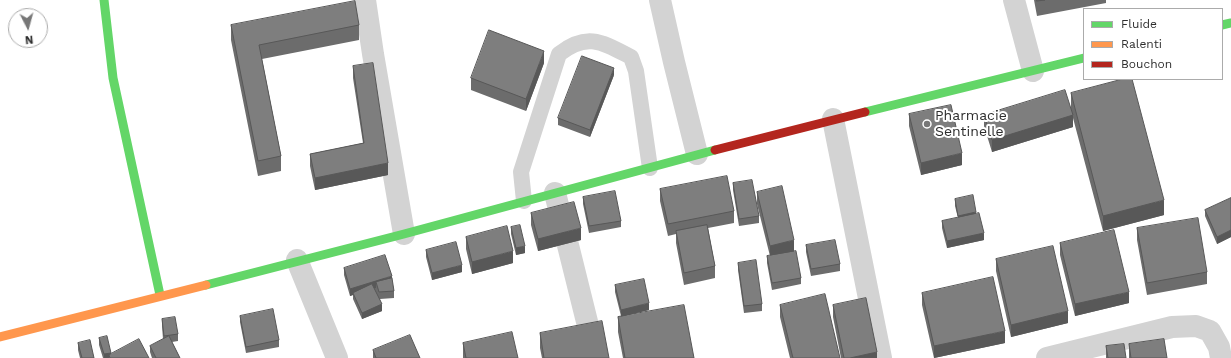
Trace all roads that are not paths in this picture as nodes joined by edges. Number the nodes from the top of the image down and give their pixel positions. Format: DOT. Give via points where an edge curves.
graph roads {
  1 [pos="104,0"];
  2 [pos="365,0"];
  3 [pos="660,0"];
  4 [pos="1014,0"];
  5 [pos="1083,58"];
  6 [pos="1033,71"];
  7 [pos="834,119"];
  8 [pos="697,154"];
  9 [pos="650,168"];
  10 [pos="555,192"];
  11 [pos="524,201"];
  12 [pos="404,234"];
  13 [pos="297,260"];
  14 [pos="160,295"];
  15 [pos="0,337"];
  16 [pos="337,358"];
  17 [pos="596,358"];
  18 [pos="881,358"];
  19 [pos="1047,358"];
  20 [pos="1221,358"];
  1 -- 14 [label="street" via="113,78"];
  2 -- 12 [label="street"];
  3 -- 8 [label="street"];
  4 -- 6 [label="street"];
  5 -- 6 [label="street"];
  6 -- 7 [label="street"];
  7 -- 8 [label="street"];
  7 -- 18 [label="street"];
  8 -- 9 [label="street"];
  9 -- 10 [label="street"];
  9 -- 11 [label="lane" via="636,71 631,57 592,40 580,42 559,54 521,172"];
  10 -- 11 [label="street"];
  10 -- 17 [label="street"];
  11 -- 12 [label="street"];
  12 -- 13 [label="street"];
  13 -- 14 [label="street"];
  13 -- 16 [label="street"];
  14 -- 15 [label="street"];
  19 -- 20 [label="street" via="1172,326 1196,326 1210,331 1219,346"];
}
